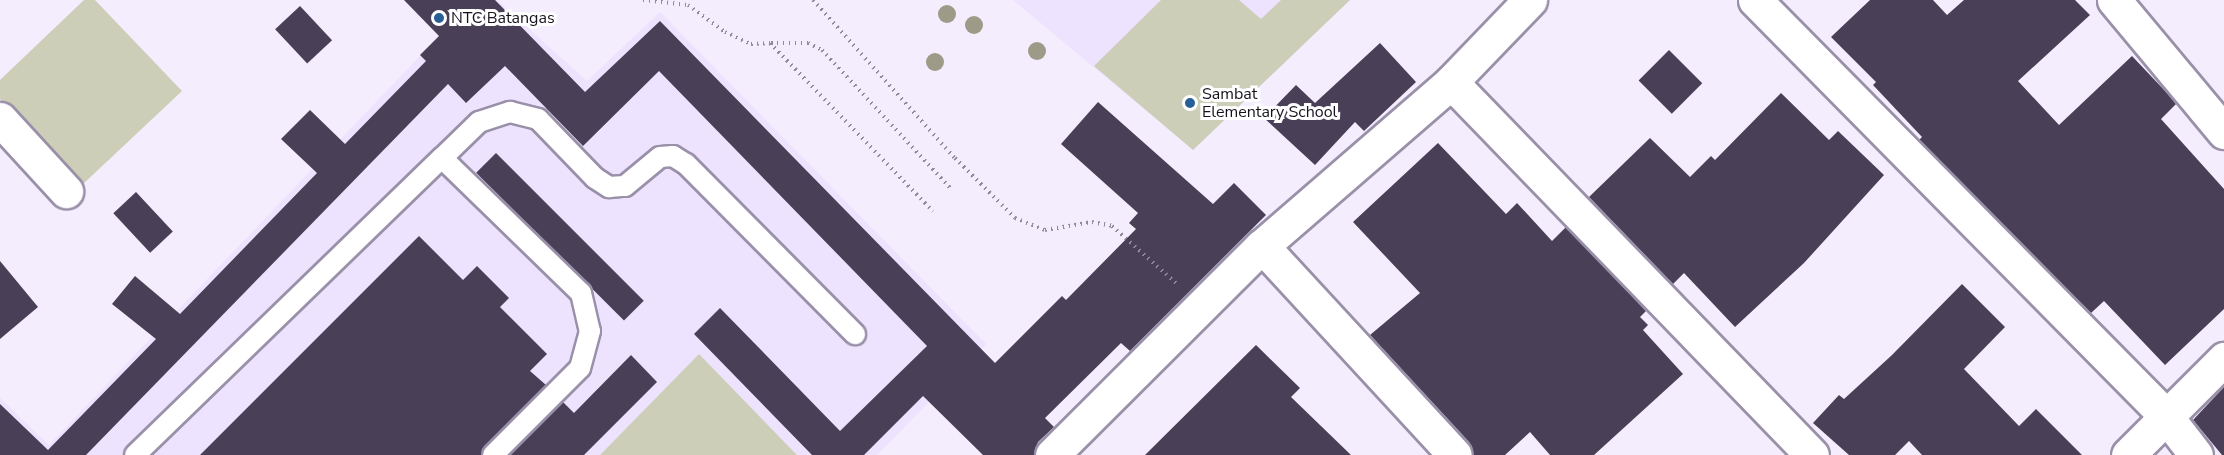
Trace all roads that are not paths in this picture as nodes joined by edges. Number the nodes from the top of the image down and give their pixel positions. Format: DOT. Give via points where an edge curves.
graph roads {
  1 [pos="1530,0"];
  2 [pos="1755,0"];
  3 [pos="2114,0"];
  4 [pos="1451,82"];
  5 [pos="0,119"];
  6 [pos="2224,132"];
  7 [pos="442,158"];
  8 [pos="66,191"];
  9 [pos="1262,246"];
  10 [pos="855,334"];
  11 [pos="2224,359"];
  12 [pos="2166,416"];
  13 [pos="1062,451"];
  14 [pos="135,455"];
  15 [pos="493,455"];
  16 [pos="1455,455"];
  17 [pos="1812,455"];
  18 [pos="2128,455"];
  19 [pos="2196,455"];
  1 -- 4 [label="street"];
  2 -- 12 [label="street"];
  3 -- 6 [label="street"];
  4 -- 9 [label="street"];
  4 -- 17 [label="street"];
  5 -- 8 [label="street"];
  7 -- 10 [label="lane" via="479,122 510,112 538,119 595,178 609,187 625,186 660,157 673,156 686,164"];
  7 -- 14 [label="lane"];
  7 -- 15 [label="lane" via="581,292 590,331 580,368"];
  9 -- 13 [label="street"];
  9 -- 16 [label="street"];
  11 -- 12 [label="street"];
  12 -- 18 [label="street"];
  12 -- 19 [label="street"];
}
